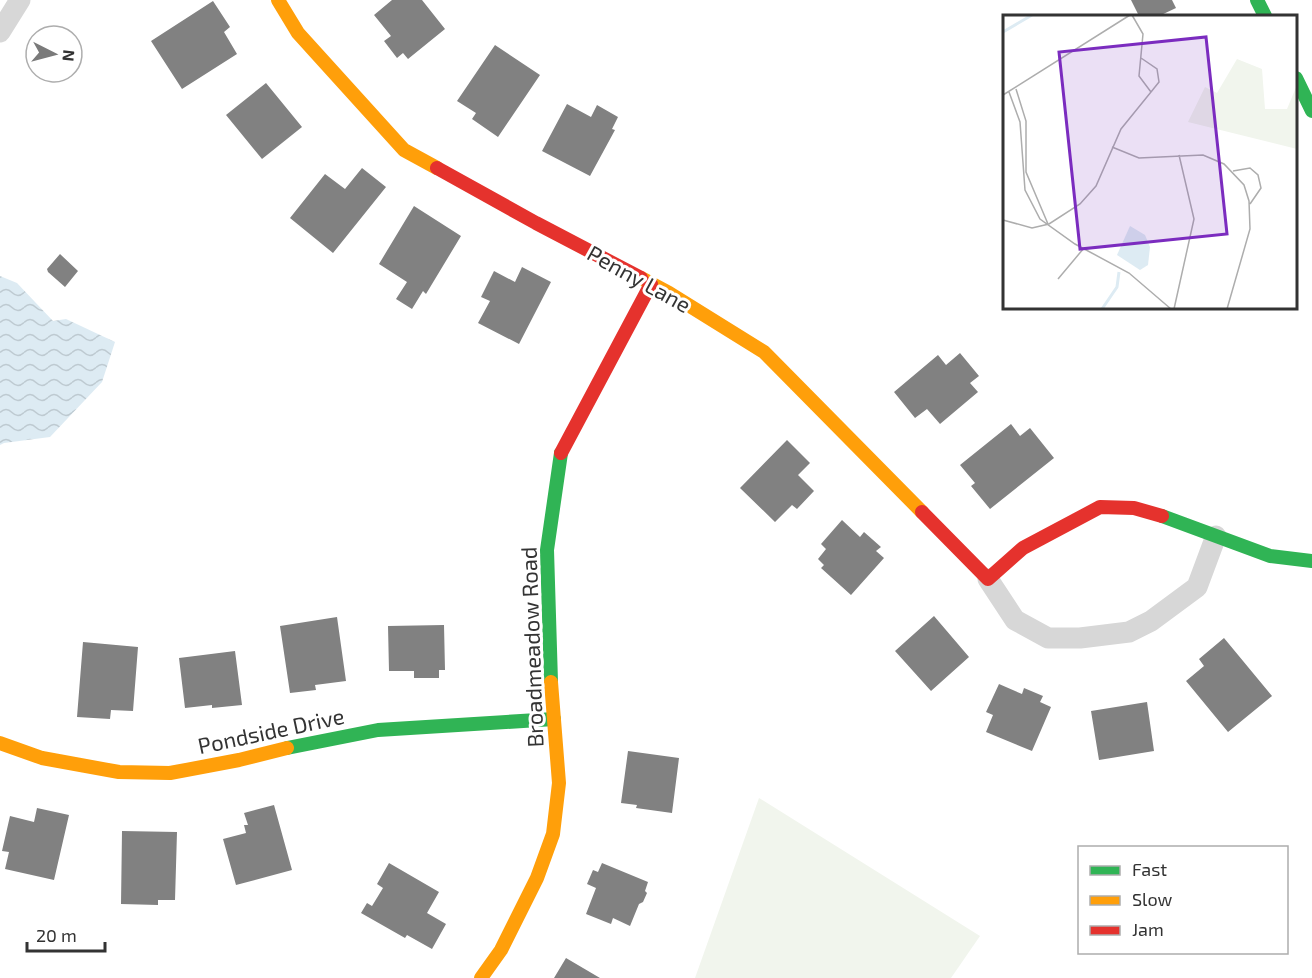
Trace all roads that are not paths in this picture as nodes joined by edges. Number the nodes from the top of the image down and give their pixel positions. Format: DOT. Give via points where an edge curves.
graph roads {
  1 [pos="20,0"];
  2 [pos="278,0"];
  3 [pos="1257,0"];
  4 [pos="1264,15"];
  5 [pos="1,27"];
  6 [pos="1297,80"];
  7 [pos="1312,111"];
  8 [pos="651,284"];
  9 [pos="1216,536"];
  10 [pos="1312,561"];
  11 [pos="988,579"];
  12 [pos="554,719"];
  13 [pos="0,743"];
  14 [pos="481,978"];
  1 -- 5 [label="street"];
  2 -- 8 [label="street, Penny Lane" via="298,33 404,150"];
  3 -- 4 [label="street"];
  6 -- 7 [label="street"];
  8 -- 11 [label="street, Penny Lane" via="764,352"];
  8 -- 12 [label="street, Broadmeadow Road" via="561,451 547,550"];
  9 -- 10 [label="street" via="1270,556"];
  9 -- 11 [label="street" via="1134,508 1100,507 1023,548"];
  9 -- 11 [label="street, Penny Lane" via="1197,587 1129,633 1048,638 1015,620"];
  12 -- 13 [label="street, Pondside Drive" via="378,730 170,774 119,772 42,758"];
  12 -- 14 [label="street, Broadmeadow Road" via="559,783 553,834 537,878 501,950"];
}
